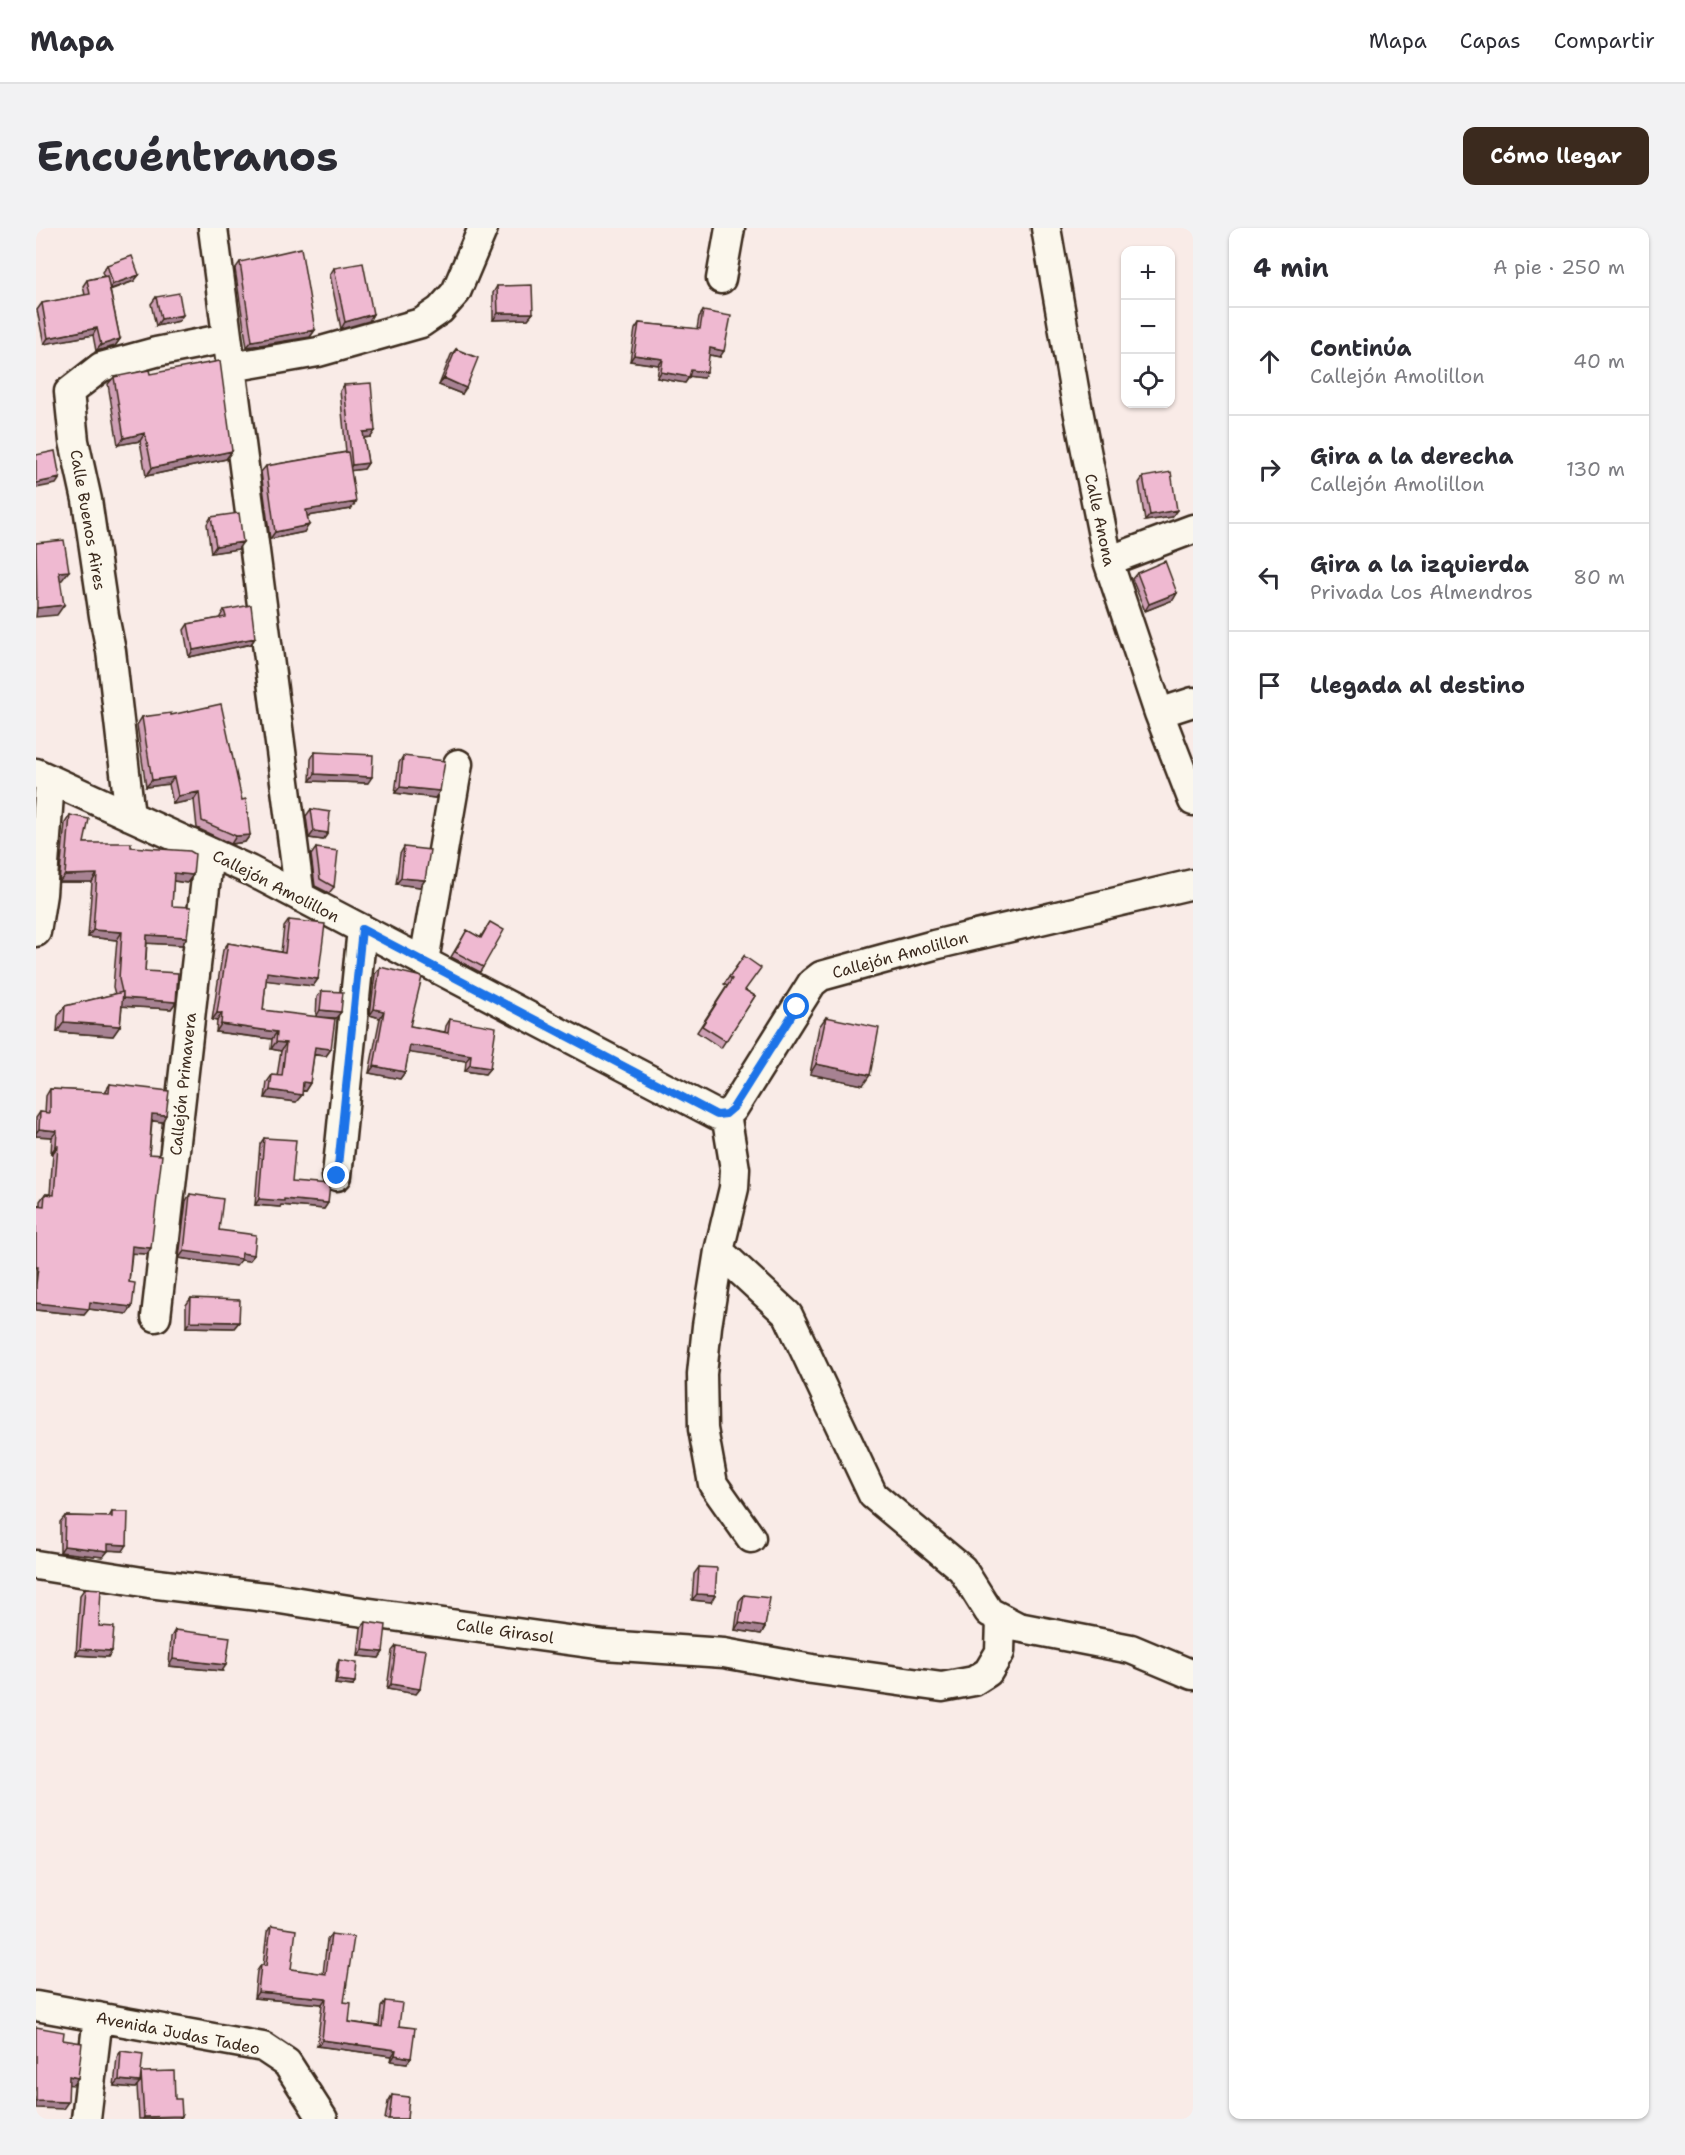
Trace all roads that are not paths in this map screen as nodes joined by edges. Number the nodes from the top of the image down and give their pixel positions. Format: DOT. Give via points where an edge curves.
graph roads {
  1 [pos="213,228"];
  2 [pos="483,228"];
  3 [pos="730,228"];
  4 [pos="1046,228"];
  5 [pos="721,279"];
  6 [pos="227,338"];
  7 [pos="231,367"];
  8 [pos="1193,528"];
  9 [pos="1108,561"];
  10 [pos="1193,702"];
  11 [pos="1159,713"];
  12 [pos="458,764"];
  13 [pos="43,776"];
  14 [pos="1193,801"];
  15 [pos="130,816"];
  16 [pos="209,852"];
  17 [pos="1193,884"];
  18 [pos="300,897"];
  19 [pos="362,929"];
  20 [pos="36,932"];
  21 [pos="424,961"];
  22 [pos="726,1114"];
  23 [pos="337,1176"];
  24 [pos="719,1251"];
  25 [pos="156,1317"];
  26 [pos="751,1538"];
  27 [pos="36,1565"];
  28 [pos="1001,1620"];
  29 [pos="1193,1675"];
  30 [pos="36,2006"];
  31 [pos="98,2017"];
  32 [pos="86,2119"];
  33 [pos="322,2119"];
  1 -- 6 [label="street"];
  2 -- 7 [label="street" via="456,292 421,323 318,352"];
  3 -- 5 [label="street"];
  4 -- 9 [label="street, Calle Anona"];
  6 -- 7 [label="street"];
  6 -- 15 [label="street, Calle Buenos Aires" via="100,367 69,392 111,651"];
  7 -- 18 [label="street"];
  8 -- 9 [label="street"];
  9 -- 11 [label="street, Calle Anona"];
  10 -- 11 [label="street"];
  11 -- 14 [label="street, Calle Anona"];
  12 -- 21 [label="street"];
  13 -- 15 [label="street, Callejón Amolillon"];
  13 -- 20 [label="street" via="42,894"];
  15 -- 16 [label="street, Callejón Amolillon"];
  16 -- 18 [label="street, Callejón Amolillon"];
  16 -- 25 [label="street, Callejón Primavera"];
  17 -- 22 [label="street, Callejón Amolillon" via="821,976 812,983"];
  18 -- 19 [label="street, Callejón Amolillon"];
  19 -- 21 [label="street, Callejón Amolillon"];
  19 -- 23 [label="street"];
  21 -- 22 [label="street, Callejón Amolillon" via="717,1115"];
  22 -- 24 [label="street" via="735,1169"];
  24 -- 26 [label="street" via="702,1374 703,1430 713,1484"];
  24 -- 28 [label="street" via="788,1316 873,1495 962,1569 989,1612"];
  27 -- 28 [label="street, Calle Girasol" via="604,1645 724,1653 942,1687 974,1681 988,1672 1000,1652"];
  28 -- 29 [label="street" via="1018,1627 1131,1649"];
  30 -- 31 [label="street, Avenida Judas Tadeo"];
  31 -- 32 [label="street"];
  31 -- 33 [label="street, Avenida Judas Tadeo" via="262,2047 287,2063"];
}
